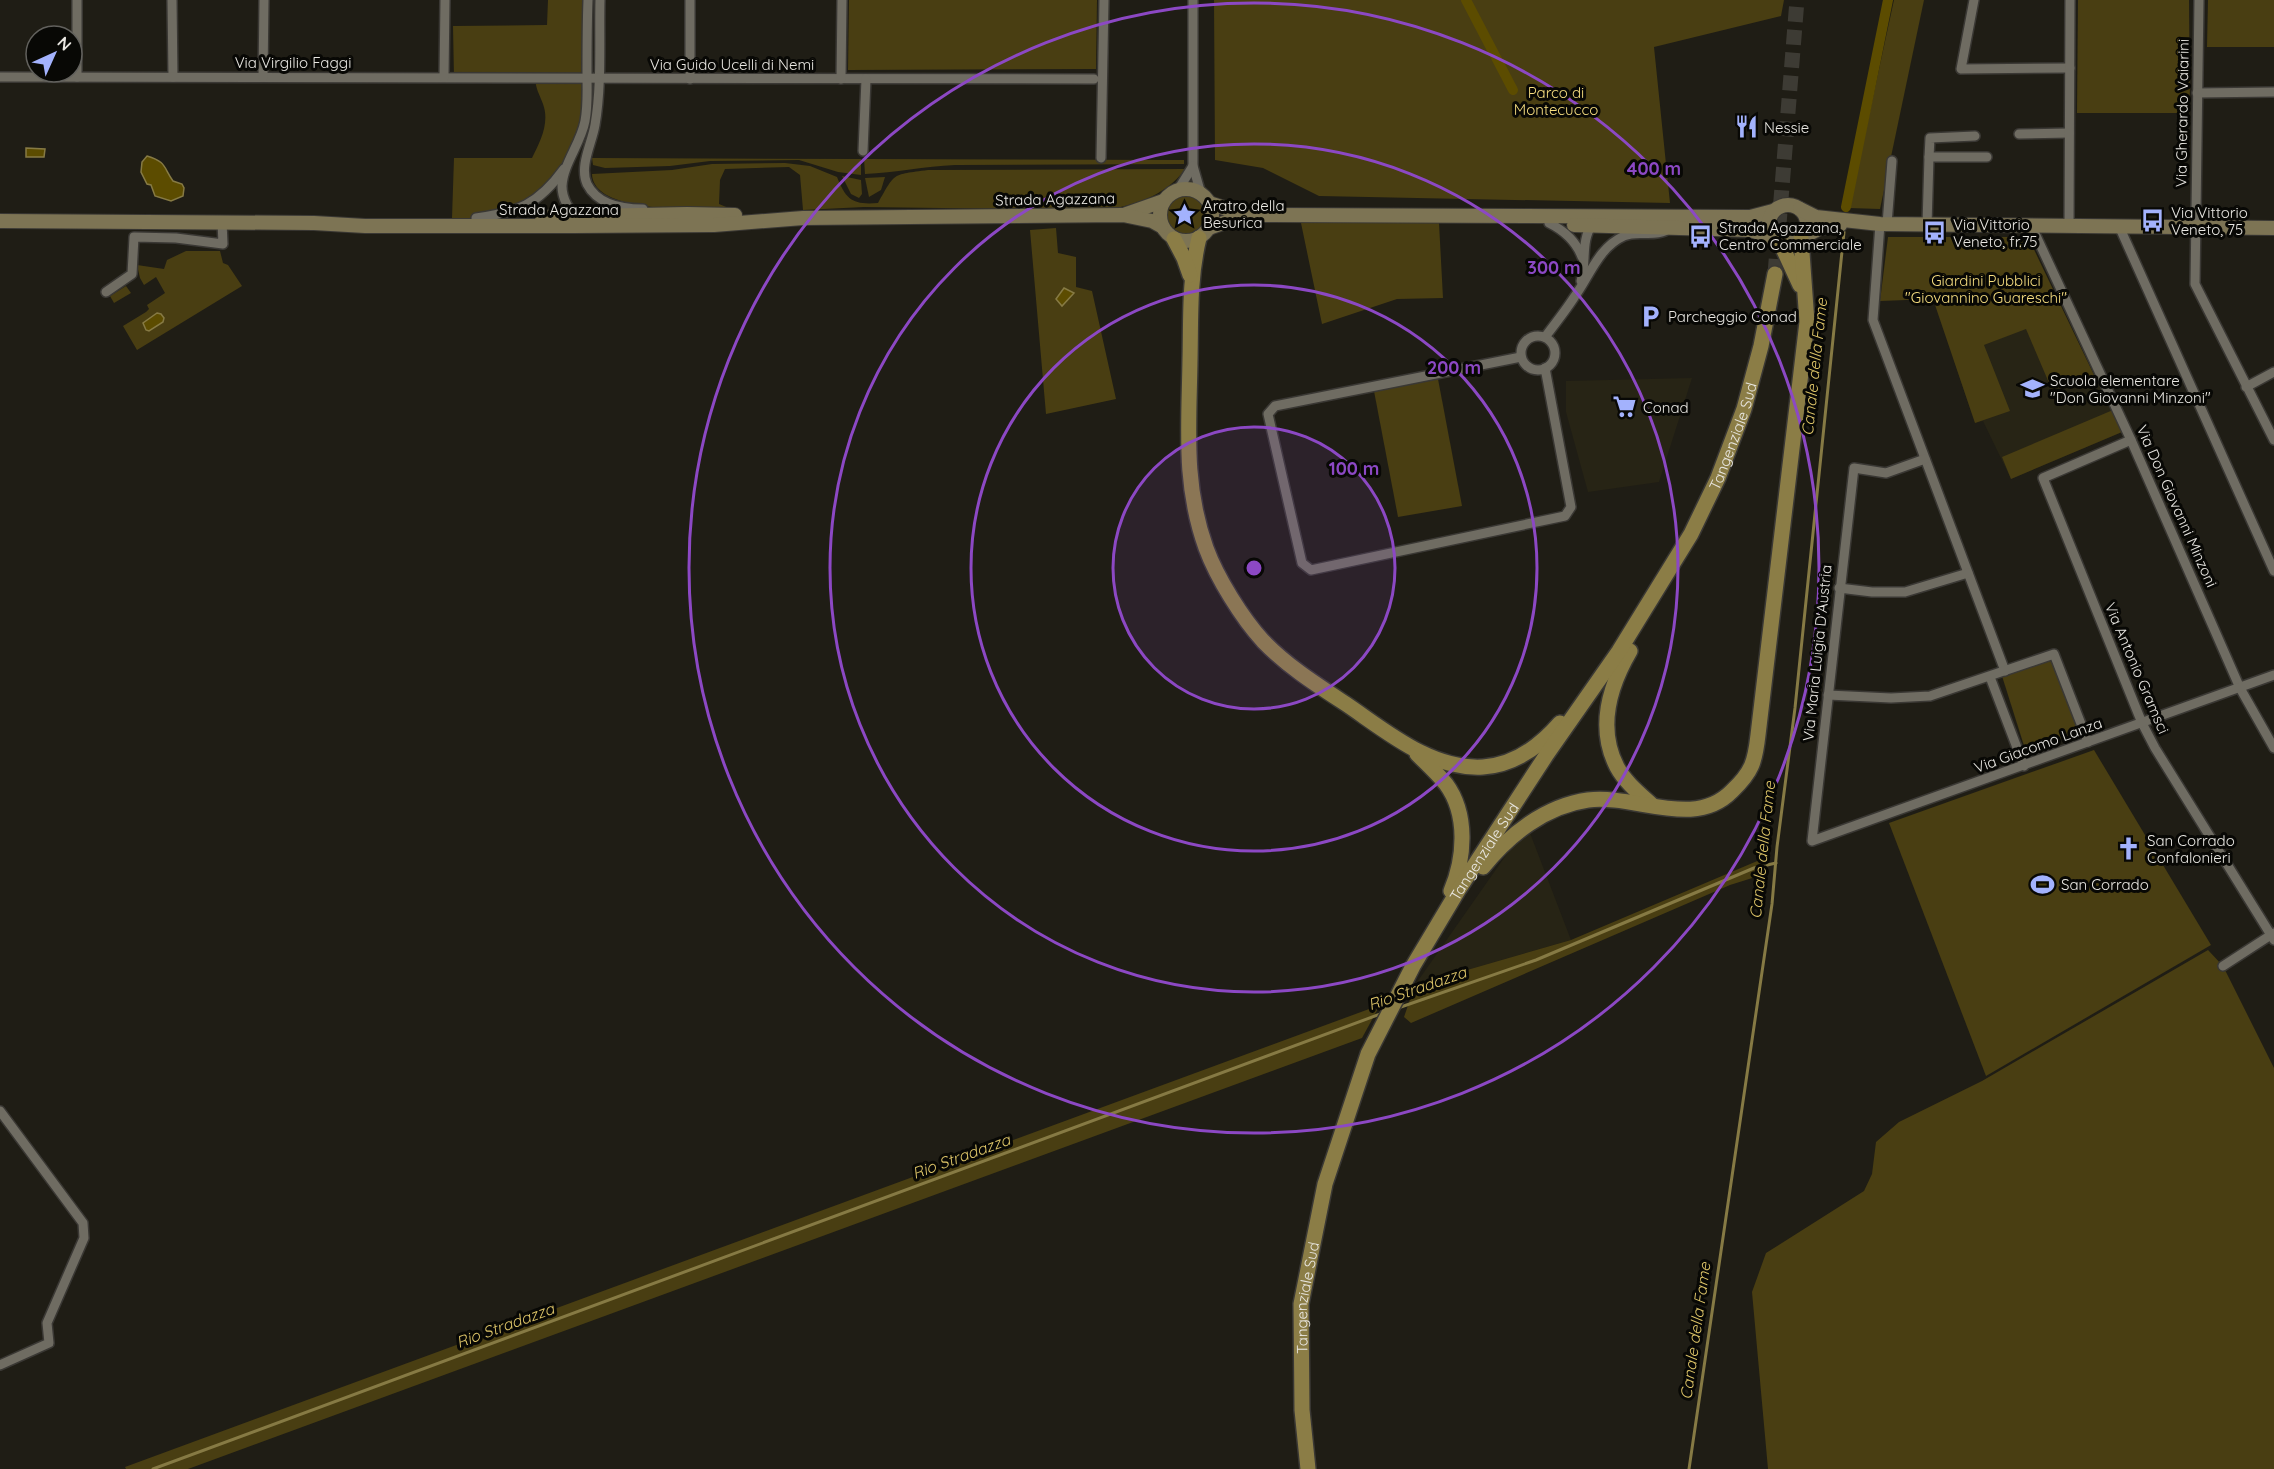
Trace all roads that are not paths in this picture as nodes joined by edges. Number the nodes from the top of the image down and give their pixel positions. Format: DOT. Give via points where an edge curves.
graph roads {
  1 [pos="77,0"];
  2 [pos="172,0"];
  3 [pos="264,0"];
  4 [pos="445,0"];
  5 [pos="588,0"];
  6 [pos="600,0"];
  7 [pos="690,0"];
  8 [pos="842,0"];
  9 [pos="1104,0"];
  10 [pos="1193,0"];
  11 [pos="1974,0"];
  12 [pos="2070,0"];
  13 [pos="2199,0"];
  14 [pos="77,24"];
  15 [pos="2070,68"];
  16 [pos="0,77"];
  17 [pos="24,77"];
  18 [pos="84,77"];
  19 [pos="172,77"];
  20 [pos="263,77"];
  21 [pos="444,78"];
  22 [pos="587,78"];
  23 [pos="598,79"];
  24 [pos="690,79"];
  25 [pos="842,79"];
  26 [pos="866,79"];
  27 [pos="1094,79"];
  28 [pos="2274,92"];
  29 [pos="2197,93"];
  30 [pos="2069,133"];
  31 [pos="2019,134"];
  32 [pos="1975,136"];
  33 [pos="863,151"];
  34 [pos="1988,156"];
  35 [pos="1929,157"];
  36 [pos="1101,158"];
  37 [pos="571,159"];
  38 [pos="1892,160"];
  39 [pos="1193,166"];
  40 [pos="1178,190"];
  41 [pos="1205,199"];
  42 [pos="1163,201"];
  43 [pos="1800,209"];
  44 [pos="1773,211"];
  45 [pos="687,214"];
  46 [pos="1124,215"];
  47 [pos="1246,215"];
  48 [pos="575,216"];
  49 [pos="1684,217"];
  50 [pos="476,218"];
  51 [pos="803,218"];
  52 [pos="1485,218"];
  53 [pos="0,221"];
  54 [pos="222,222"];
  55 [pos="1830,222"];
  56 [pos="314,223"];
  57 [pos="1550,223"];
  58 [pos="1883,224"];
  59 [pos="660,225"];
  60 [pos="1590,225"];
  61 [pos="1927,225"];
  62 [pos="2031,225"];
  63 [pos="1161,226"];
  64 [pos="2069,226"];
  65 [pos="2119,226"];
  66 [pos="2196,227"];
  67 [pos="1671,228"];
  68 [pos="2274,228"];
  69 [pos="1204,233"];
  70 [pos="1802,238"];
  71 [pos="1174,239"];
  72 [pos="1778,241"];
  73 [pos="1584,262"];
  74 [pos="1775,274"];
  75 [pos="1191,277"];
  76 [pos="106,292"];
  77 [pos="1805,294"];
  78 [pos="1576,295"];
  79 [pos="1545,337"];
  80 [pos="1521,357"];
  81 [pos="1545,368"];
  82 [pos="2274,372"];
  83 [pos="2246,387"];
  84 [pos="2131,440"];
  85 [pos="2274,440"];
  86 [pos="1925,459"];
  87 [pos="1674,565"];
  88 [pos="2274,571"];
  89 [pos="1968,573"];
  90 [pos="1839,588"];
  91 [pos="1614,659"];
  92 [pos="2005,671"];
  93 [pos="2274,675"];
  94 [pos="1990,677"];
  95 [pos="2240,688"];
  96 [pos="1828,695"];
  97 [pos="2142,723"];
  98 [pos="2270,731"];
  99 [pos="2088,742"];
  100 [pos="1411,748"];
  101 [pos="2274,748"];
  102 [pos="2024,766"];
  103 [pos="1652,805"];
  104 [pos="1812,841"];
  105 [pos="1448,908"];
  106 [pos="2273,936"];
  107 [pos="1426,945"];
  108 [pos="2223,966"];
  109 [pos="0,1111"];
  110 [pos="0,1365"];
  111 [pos="1309,1468"];
  1 -- 14 [label="street"];
  2 -- 19 [label="street"];
  3 -- 20 [label="street"];
  4 -- 21 [label="street"];
  5 -- 22 [label="street"];
  6 -- 23 [label="street"];
  7 -- 24 [label="street"];
  8 -- 25 [label="street"];
  9 -- 36 [label="street"];
  10 -- 39 [label="street"];
  11 -- 15 [label="street" via="1961,69"];
  12 -- 15 [label="street"];
  13 -- 29 [label="street, Via Gherardo Vaiarini"];
  15 -- 30 [label="street"];
  16 -- 17 [label="street, Via Virgilio Faggi"];
  18 -- 19 [label="street, Via Virgilio Faggi"];
  19 -- 20 [label="street, Via Virgilio Faggi"];
  20 -- 21 [label="street, Via Virgilio Faggi"];
  21 -- 22 [label="street, Via Virgilio Faggi"];
  22 -- 23 [label="street, Via Guido Ucelli di Nemi"];
  22 -- 37 [label="street" via="585,123"];
  23 -- 24 [label="street, Via Guido Ucelli di Nemi"];
  23 -- 45 [label="street, Strada Agazzana" via="595,124 584,175 592,192 618,207"];
  24 -- 25 [label="street, Via Guido Ucelli di Nemi"];
  25 -- 26 [label="street, Via Guido Ucelli di Nemi"];
  26 -- 27 [label="street, Via Guido Ucelli di Nemi"];
  26 -- 33 [label="street"];
  28 -- 29 [label="street"];
  29 -- 66 [label="street, Via Gherardo Vaiarini"];
  30 -- 31 [label="street"];
  30 -- 64 [label="street"];
  32 -- 35 [label="street" via="1929,138"];
  34 -- 35 [label="street"];
  35 -- 61 [label="street"];
  37 -- 48 [label="street" via="562,188"];
  37 -- 50 [label="street" via="540,196 523,207"];
  38 -- 58 [label="street"];
  39 -- 40 [label="street"];
  39 -- 41 [label="street"];
  40 -- 41 [label="main road" via="1194,190"];
  40 -- 42 [label="main road"];
  41 -- 47 [label="main road"];
  41 -- 69 [label="main road" via="1212,220"];
  42 -- 46 [label="main road"];
  42 -- 63 [label="main road"];
  43 -- 44 [label="main road" via="1789,205"];
  43 -- 55 [label="main road"];
  43 -- 70 [label="main road" via="1807,226"];
  44 -- 49 [label="main road" via="1750,217"];
  44 -- 72 [label="main road" via="1768,223"];
  45 -- 48 [label="main road, Strada Agazzana"];
  45 -- 51 [label="main road, Strada Agazzana"];
  46 -- 51 [label="main road, Strada Agazzana"];
  46 -- 63 [label="main road, Strada Agazzana"];
  47 -- 52 [label="main road"];
  47 -- 69 [label="main road"];
  48 -- 50 [label="main road, Strada Agazzana"];
  48 -- 59 [label="street" via="584,221 649,221"];
  49 -- 52 [label="main road"];
  49 -- 60 [label="street" via="1597,221"];
  50 -- 56 [label="main road, Strada Agazzana"];
  51 -- 59 [label="main road, Strada Agazzana"];
  52 -- 57 [label="main road"];
  53 -- 54 [label="main road, Strada Agazzana"];
  54 -- 56 [label="main road, Strada Agazzana"];
  54 -- 76 [label="street" via="223,244 134,237 132,274"];
  55 -- 58 [label="main road"];
  55 -- 70 [label="main road"];
  56 -- 59 [label="main road, Strada Agazzana"];
  57 -- 60 [label="main road"];
  57 -- 73 [label="street" via="1569,237"];
  58 -- 61 [label="main road"];
  58 -- 86 [label="street" via="1873,321"];
  60 -- 67 [label="main road"];
  60 -- 73 [label="street" via="1585,236"];
  61 -- 62 [label="main road"];
  62 -- 64 [label="main road"];
  62 -- 84 [label="street, Via Don Giovanni Minzoni"];
  63 -- 71 [label="main road"];
  64 -- 65 [label="main road"];
  65 -- 66 [label="main road"];
  65 -- 88 [label="street"];
  66 -- 68 [label="main road"];
  66 -- 83 [label="street, Via Gherardo Vaiarini" via="2195,284"];
  67 -- 72 [label="main road" via="1750,230"];
  67 -- 78 [label="street" via="1658,234 1629,234 1614,242 1595,263"];
  69 -- 71 [label="main road" via="1182,242"];
  69 -- 75 [label="main road"];
  70 -- 72 [label="main road" via="1792,243"];
  70 -- 77 [label="main road"];
  71 -- 75 [label="main road"];
  72 -- 77 [label="main road"];
  73 -- 78 [label="street"];
  74 -- 87 [label="main road, Tangenziale Sud" via="1744,409 1718,478"];
  75 -- 100 [label="main road" via="1188,470 1198,524 1208,552 1244,617 1293,669"];
  77 -- 103 [label="main road" via="1804,351 1752,769 1726,798 1709,807 1672,810"];
  78 -- 79 [label="street"];
  79 -- 80 [label="street" via="1529,338 1522,346"];
  79 -- 81 [label="street" via="1555,353"];
  80 -- 81 [label="street" via="1533,369"];
  80 -- 81 [label="street" via="1275,405 1268,414 1302,562 1311,570 1565,516 1571,507"];
  82 -- 83 [label="street"];
  83 -- 85 [label="street, Via Gherardo Vaiarini"];
  84 -- 95 [label="street, Via Don Giovanni Minzoni"];
  84 -- 97 [label="street, Via Antonio Gramsci" via="2043,478"];
  86 -- 89 [label="street"];
  86 -- 90 [label="street, Via Maria Luigia D'Austria" via="1886,473 1854,468"];
  87 -- 91 [label="main road, Tangenziale Sud"];
  87 -- 103 [label="main road" via="1609,694 1609,746 1617,768"];
  89 -- 90 [label="street" via="1905,592"];
  89 -- 92 [label="street"];
  90 -- 96 [label="street, Via Maria Luigia D'Austria"];
  91 -- 100 [label="main road" via="1535,748 1508,762 1461,766"];
  91 -- 105 [label="main road, Tangenziale Sud" via="1547,754"];
  92 -- 94 [label="street"];
  92 -- 99 [label="street" via="2054,654"];
  93 -- 95 [label="street, Via Giacomo Lanza"];
  94 -- 96 [label="street" via="1930,696"];
  94 -- 102 [label="street"];
  95 -- 97 [label="street, Via Giacomo Lanza"];
  95 -- 98 [label="street, Via Don Giovanni Minzoni"];
  96 -- 104 [label="street, Via Maria Luigia D'Austria"];
  97 -- 99 [label="street, Via Giacomo Lanza"];
  97 -- 106 [label="street, Via Antonio Gramsci"];
  98 -- 101 [label="street, Via Don Giovanni Minzoni"];
  99 -- 102 [label="street, Via Giacomo Lanza"];
  100 -- 107 [label="main road" via="1447,785 1462,835 1456,877"];
  102 -- 104 [label="street, Via Giacomo Lanza"];
  103 -- 105 [label="main road" via="1588,800 1544,814 1491,857"];
  105 -- 107 [label="main road, Tangenziale Sud"];
  106 -- 108 [label="street"];
  107 -- 111 [label="main road, Tangenziale Sud" via="1368,1054 1325,1184 1300,1304 1302,1410"];
  109 -- 110 [label="street" via="83,1222 84,1238 47,1323 49,1343"];
}
